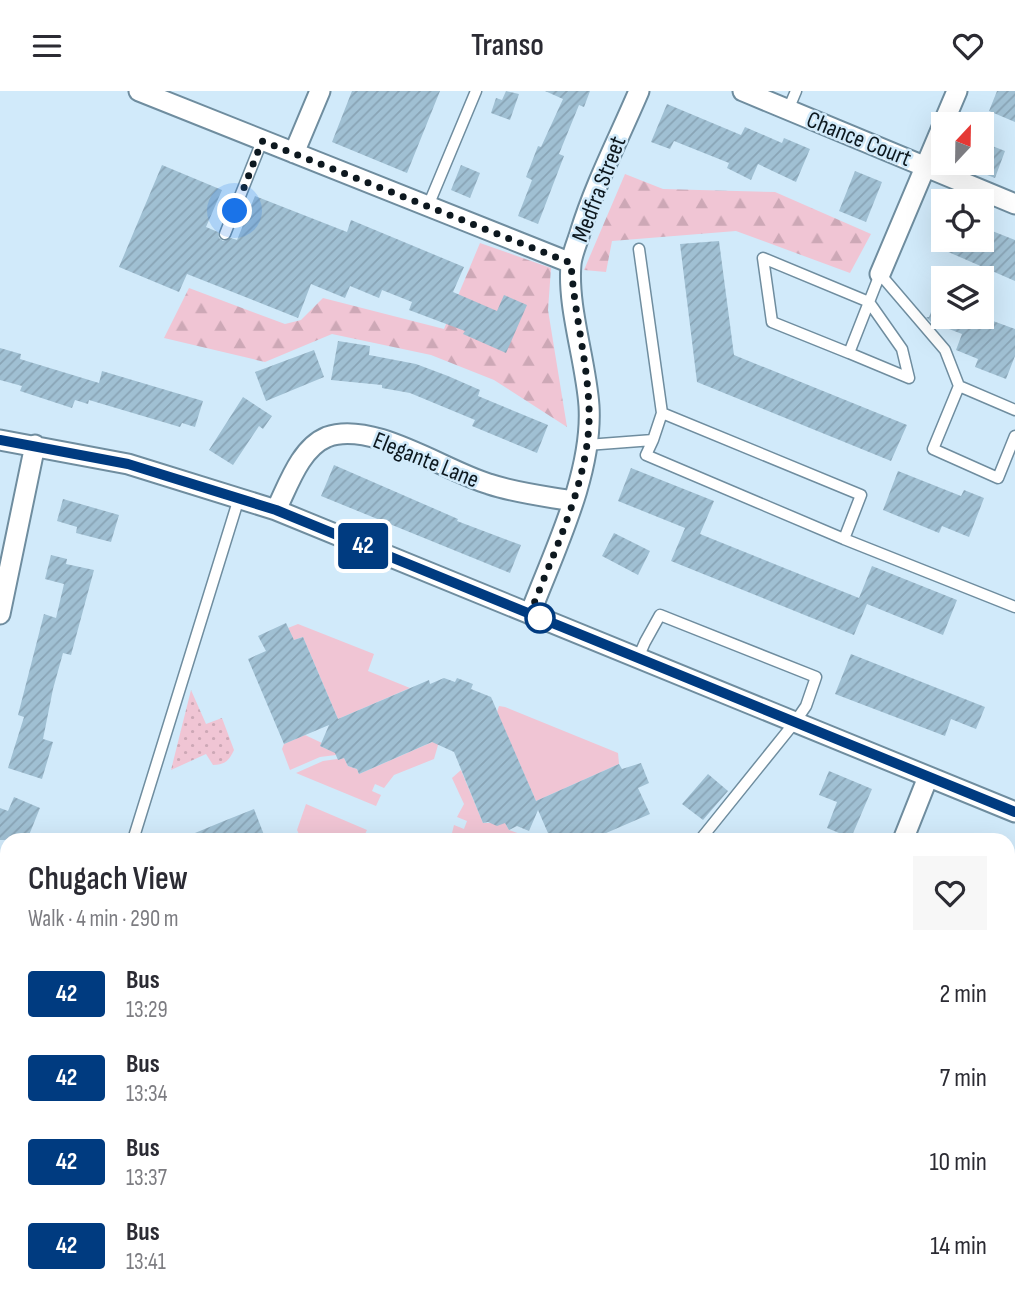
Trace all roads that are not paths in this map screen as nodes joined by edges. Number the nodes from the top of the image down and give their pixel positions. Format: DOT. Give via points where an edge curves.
graph roads {
  1 [pos="139,91"];
  2 [pos="320,91"];
  3 [pos="476,91"];
  4 [pos="639,91"];
  5 [pos="743,91"];
  6 [pos="796,91"];
  7 [pos="957,91"];
  8 [pos="160,95"];
  9 [pos="788,110"];
  10 [pos="948,112"];
  11 [pos="262,141"];
  12 [pos="294,153"];
  13 [pos="931,154"];
  14 [pos="926,167"];
  15 [pos="1015,204"];
  16 [pos="428,206"];
  17 [pos="225,234"];
  18 [pos="639,249"];
  19 [pos="571,263"];
  20 [pos="880,274"];
  21 [pos="869,302"];
  22 [pos="849,353"];
  23 [pos="960,386"];
  24 [pos="1015,409"];
  25 [pos="662,414"];
  26 [pos="1015,436"];
  27 [pos="0,440"];
  28 [pos="653,440"];
  29 [pos="35,445"];
  30 [pos="587,445"];
  31 [pos="239,498"];
  32 [pos="573,501"];
  33 [pos="276,510"];
  34 [pos="844,539"];
  35 [pos="1015,607"];
  36 [pos="0,614"];
  37 [pos="530,614"];
  38 [pos="638,658"];
  39 [pos="795,722"];
  40 [pos="928,776"];
  41 [pos="1015,812"];
  42 [pos="135,833"];
  43 [pos="706,833"];
  44 [pos="906,833"];
  1 -- 8 [label="street"];
  2 -- 12 [label="street"];
  3 -- 16 [label="lane"];
  4 -- 19 [label="street, Medfra Street" via="586,213"];
  5 -- 9 [label="street, Chance Court"];
  6 -- 9 [label="lane"];
  7 -- 10 [label="street"];
  8 -- 11 [label="street"];
  9 -- 14 [label="street, Chance Court"];
  11 -- 12 [label="street"];
  11 -- 17 [label="lane"];
  12 -- 16 [label="street"];
  13 -- 14 [label="street"];
  14 -- 15 [label="street, Chance Court"];
  14 -- 20 [label="street"];
  16 -- 19 [label="street"];
  18 -- 25 [label="lane"];
  19 -- 30 [label="street, Medfra Street" via="587,378"];
  20 -- 21 [label="lane"];
  20 -- 23 [label="lane" via="945,350"];
  21 -- 22 [label="lane"];
  21 -- 22 [label="lane" via="902,349 909,378"];
  21 -- 22 [label="lane" via="764,258 772,322"];
  23 -- 24 [label="lane"];
  23 -- 26 [label="lane" via="933,449 998,478"];
  25 -- 28 [label="lane"];
  25 -- 34 [label="lane" via="861,495"];
  27 -- 29 [label="street"];
  28 -- 30 [label="lane"];
  28 -- 34 [label="lane" via="646,455"];
  29 -- 31 [label="street" via="128,464"];
  29 -- 36 [label="street"];
  30 -- 32 [label="street, Medfra Street"];
  31 -- 33 [label="street"];
  31 -- 42 [label="lane"];
  32 -- 33 [label="street, Elegante Lane" via="486,484 373,436 350,433 327,437 306,453"];
  32 -- 37 [label="street, Medfra Street"];
  33 -- 37 [label="street"];
  34 -- 35 [label="lane"];
  37 -- 38 [label="street"];
  38 -- 39 [label="street"];
  38 -- 39 [label="lane" via="660,615 816,677"];
  39 -- 40 [label="street"];
  39 -- 43 [label="lane"];
  40 -- 41 [label="street"];
  40 -- 44 [label="street"];
}
